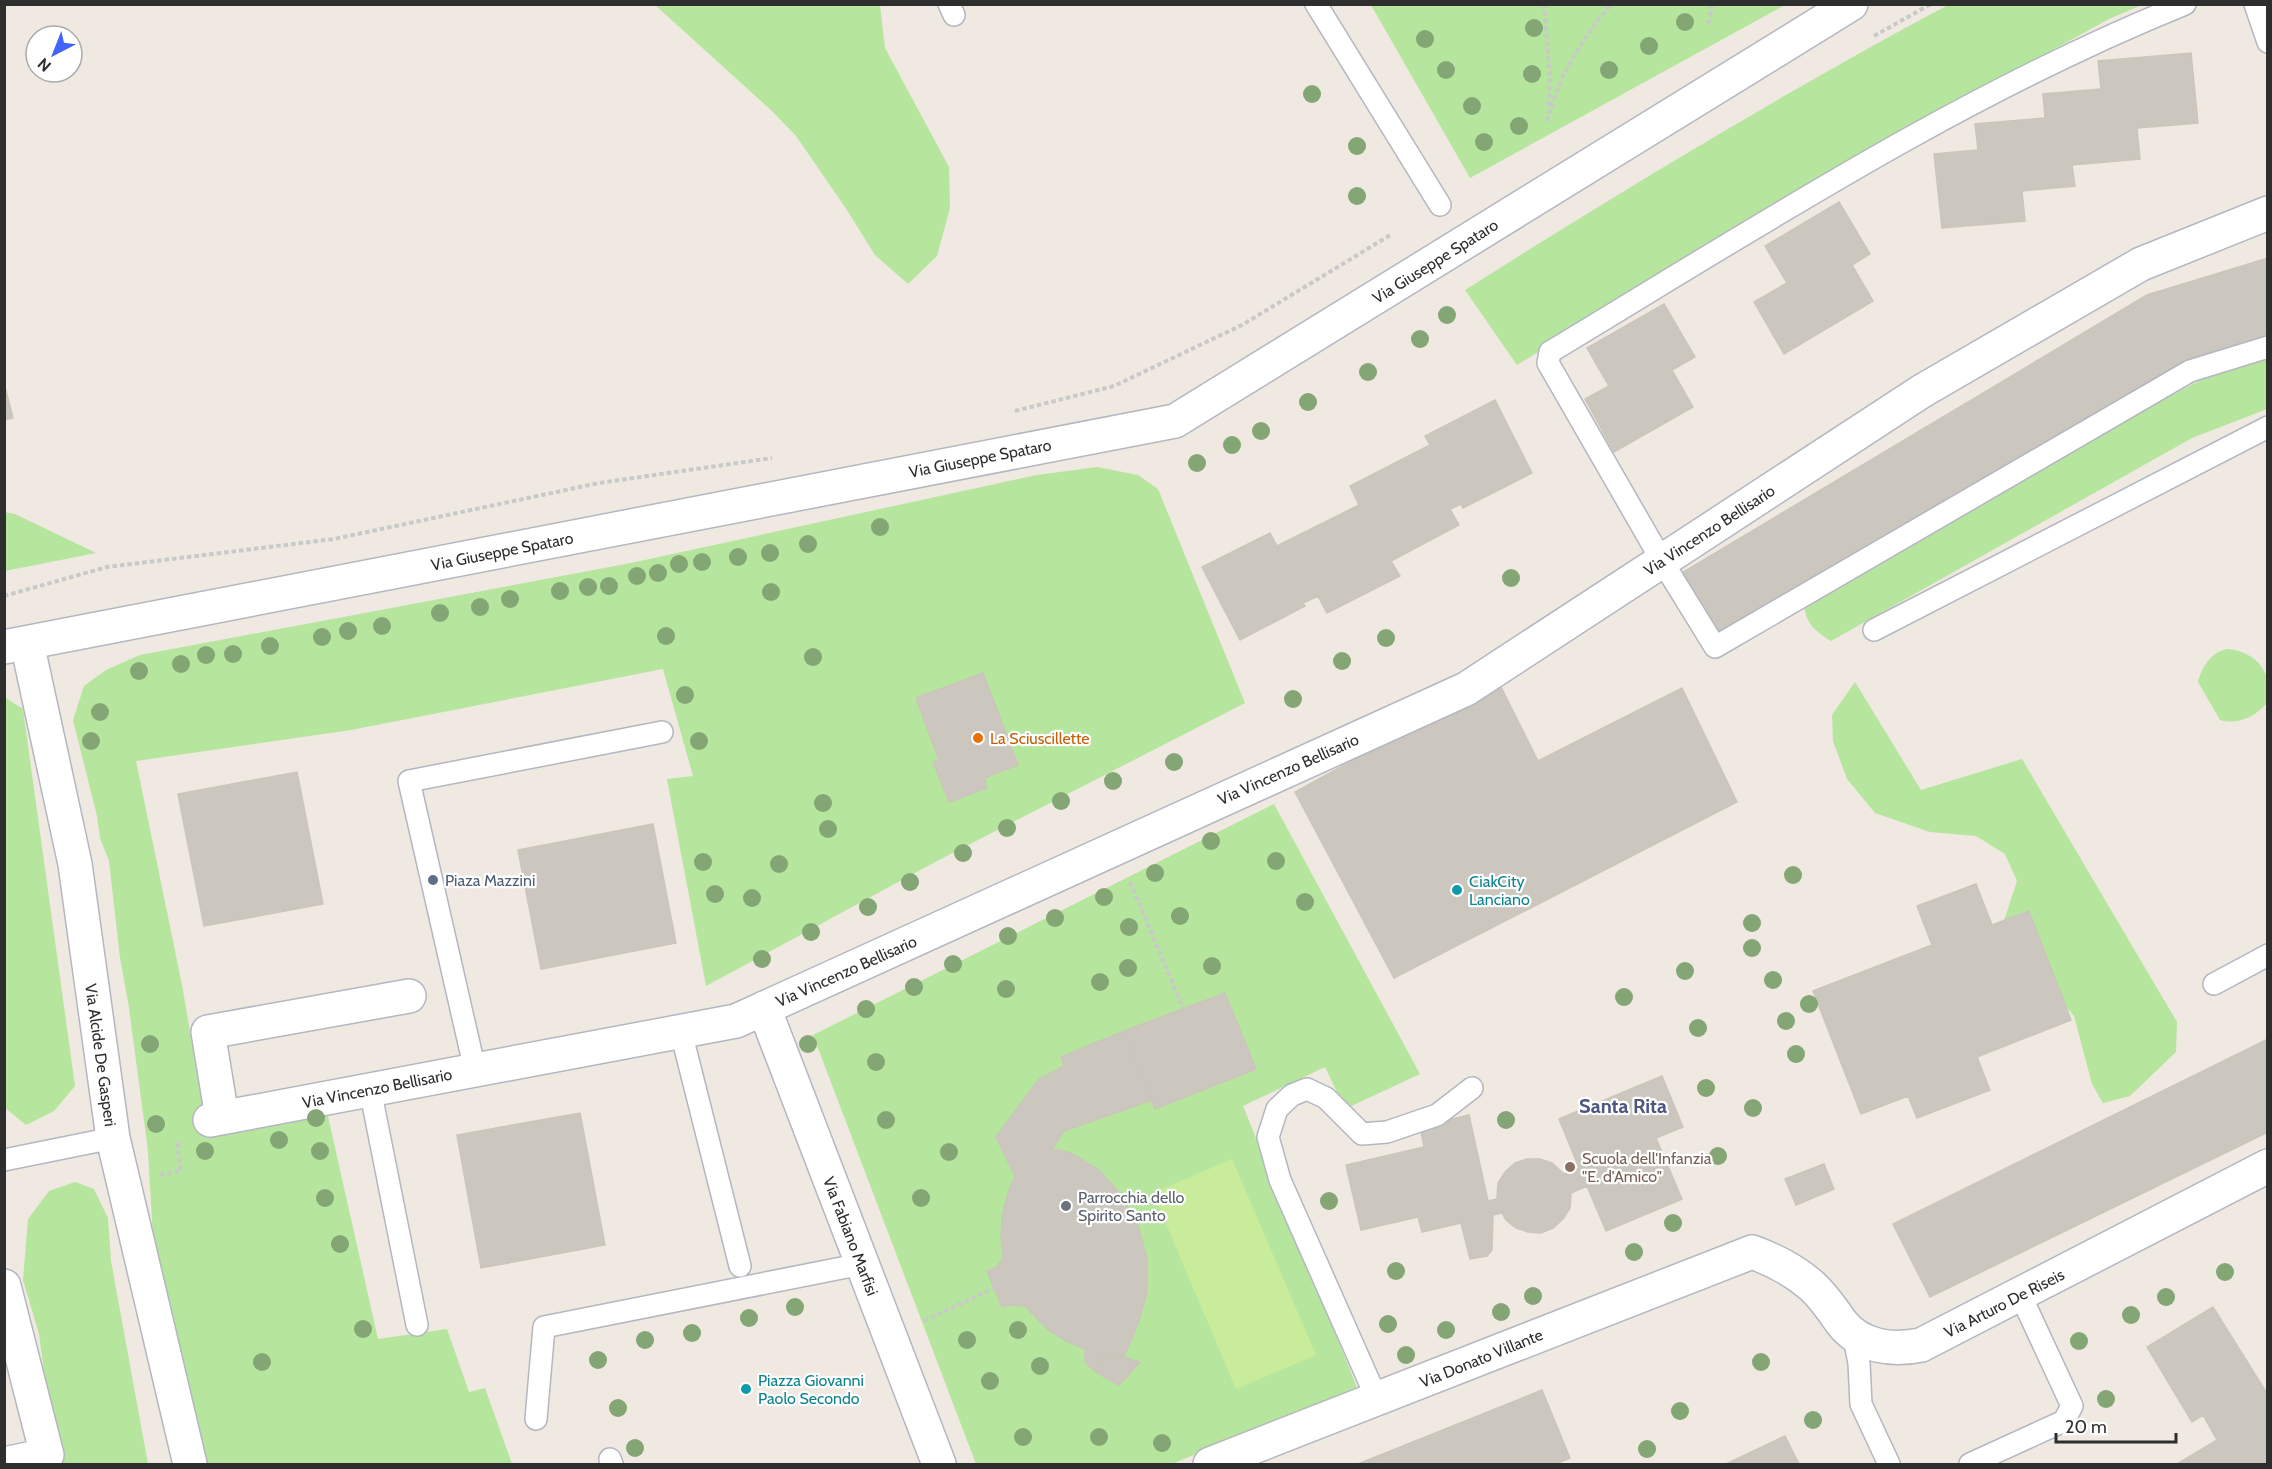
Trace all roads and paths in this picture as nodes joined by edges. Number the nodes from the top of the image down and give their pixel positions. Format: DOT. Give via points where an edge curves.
graph roads {
  1 [pos="1316,4"];
  2 [pos="1544,4"];
  3 [pos="1611,4"];
  4 [pos="1712,4"];
  5 [pos="1851,4"];
  6 [pos="2185,4"];
  7 [pos="2255,4"];
  8 [pos="1709,24"];
  9 [pos="2268,42"];
  10 [pos="1440,205"];
  11 [pos="2268,213"];
  12 [pos="1392,234"];
  13 [pos="2268,347"];
  14 [pos="1013,411"];
  15 [pos="2268,427"];
  16 [pos="773,458"];
  17 [pos="1662,561"];
  18 [pos="4,596"];
  19 [pos="1874,630"];
  20 [pos="16,645"];
  21 [pos="662,732"];
  22 [pos="1116,848"];
  23 [pos="2268,955"];
  24 [pos="2214,984"];
  25 [pos="409,996"];
  26 [pos="764,1008"];
  27 [pos="1183,1008"];
  28 [pos="681,1032"];
  29 [pos="475,1070"];
  30 [pos="1472,1088"];
  31 [pos="370,1089"];
  32 [pos="216,1119"];
  33 [pos="113,1138"];
  34 [pos="4,1161"];
  35 [pos="2268,1166"];
  36 [pos="123,1182"];
  37 [pos="1752,1252"];
  38 [pos="862,1264"];
  39 [pos="740,1266"];
  40 [pos="4,1286"];
  41 [pos="994,1288"];
  42 [pos="2020,1294"];
  43 [pos="923,1322"];
  44 [pos="417,1325"];
  45 [pos="1853,1333"];
  46 [pos="1377,1399"];
  47 [pos="536,1419"];
  48 [pos="4,1464"];
  49 [pos="190,1464"];
  50 [pos="939,1464"];
  51 [pos="1210,1464"];
  52 [pos="1889,1464"];
  53 [pos="1970,1464"];
  1 -- 10 [label="lane"];
  2 -- 3 [label="path" via="1550,78 1547,121 1558,84"];
  4 -- 8 [label="path"];
  5 -- 20 [label="street, Via Giuseppe Spataro" via="1175,421"];
  6 -- 17 [label="lane" via="2052,63 1940,122 1550,352 1548,363"];
  7 -- 9 [label="lane"];
  11 -- 17 [label="street, Via Vincenzo Bellisario" via="2141,264 1922,391"];
  12 -- 14 [label="path" via="1242,326 1125,381"];
  13 -- 17 [label="lane" via="2190,372 1715,647"];
  15 -- 19 [label="lane"];
  16 -- 18 [label="path" via="599,483 334,539 107,567"];
  17 -- 22 [label="street, Via Vincenzo Bellisario" via="1466,689"];
  20 -- 33 [label="street, Via Alcide De Gasperi" via="75,864"];
  21 -- 29 [label="lane" via="409,782"];
  22 -- 26 [label="street, Via Vincenzo Bellisario"];
  22 -- 27 [label="path"];
  23 -- 24 [label="lane"];
  25 -- 32 [label="street" via="208,1032"];
  26 -- 28 [label="street, Via Vincenzo Bellisario" via="736,1021"];
  26 -- 38 [label="street, Via Fabiano Marfisi"];
  28 -- 29 [label="street, Via Vincenzo Bellisario"];
  28 -- 39 [label="lane"];
  29 -- 31 [label="street, Via Vincenzo Bellisario"];
  30 -- 46 [label="lane" via="1437,1115 1387,1132 1362,1134 1326,1098 1307,1089 1292,1095 1277,1109 1268,1137 1280,1180"];
  31 -- 32 [label="street, Via Vincenzo Bellisario"];
  31 -- 44 [label="lane"];
  32 -- 36 [label="path" via="212,1136 177,1143 181,1171"];
  33 -- 34 [label="lane"];
  33 -- 36 [label="street, Via Alcide De Gasperi"];
  35 -- 42 [label="street, Via Arturo De Riseis"];
  36 -- 49 [label="street, Via Alcide De Gasperi"];
  37 -- 45 [label="street, Via Arturo De Riseis" via="1797,1274 1824,1297"];
  37 -- 46 [label="street, Via Donato Villante"];
  38 -- 47 [label="lane" via="544,1327"];
  38 -- 50 [label="street, Via Fabiano Marfisi"];
  40 -- 48 [label="street" via="47,1455"];
  41 -- 43 [label="path"];
  42 -- 45 [label="street, Via Arturo De Riseis" via="1921,1345 1893,1349"];
  42 -- 53 [label="lane" via="2072,1407 2064,1421"];
  45 -- 52 [label="lane" via="1861,1404"];
  46 -- 51 [label="street, Via Donato Villante"];
}
